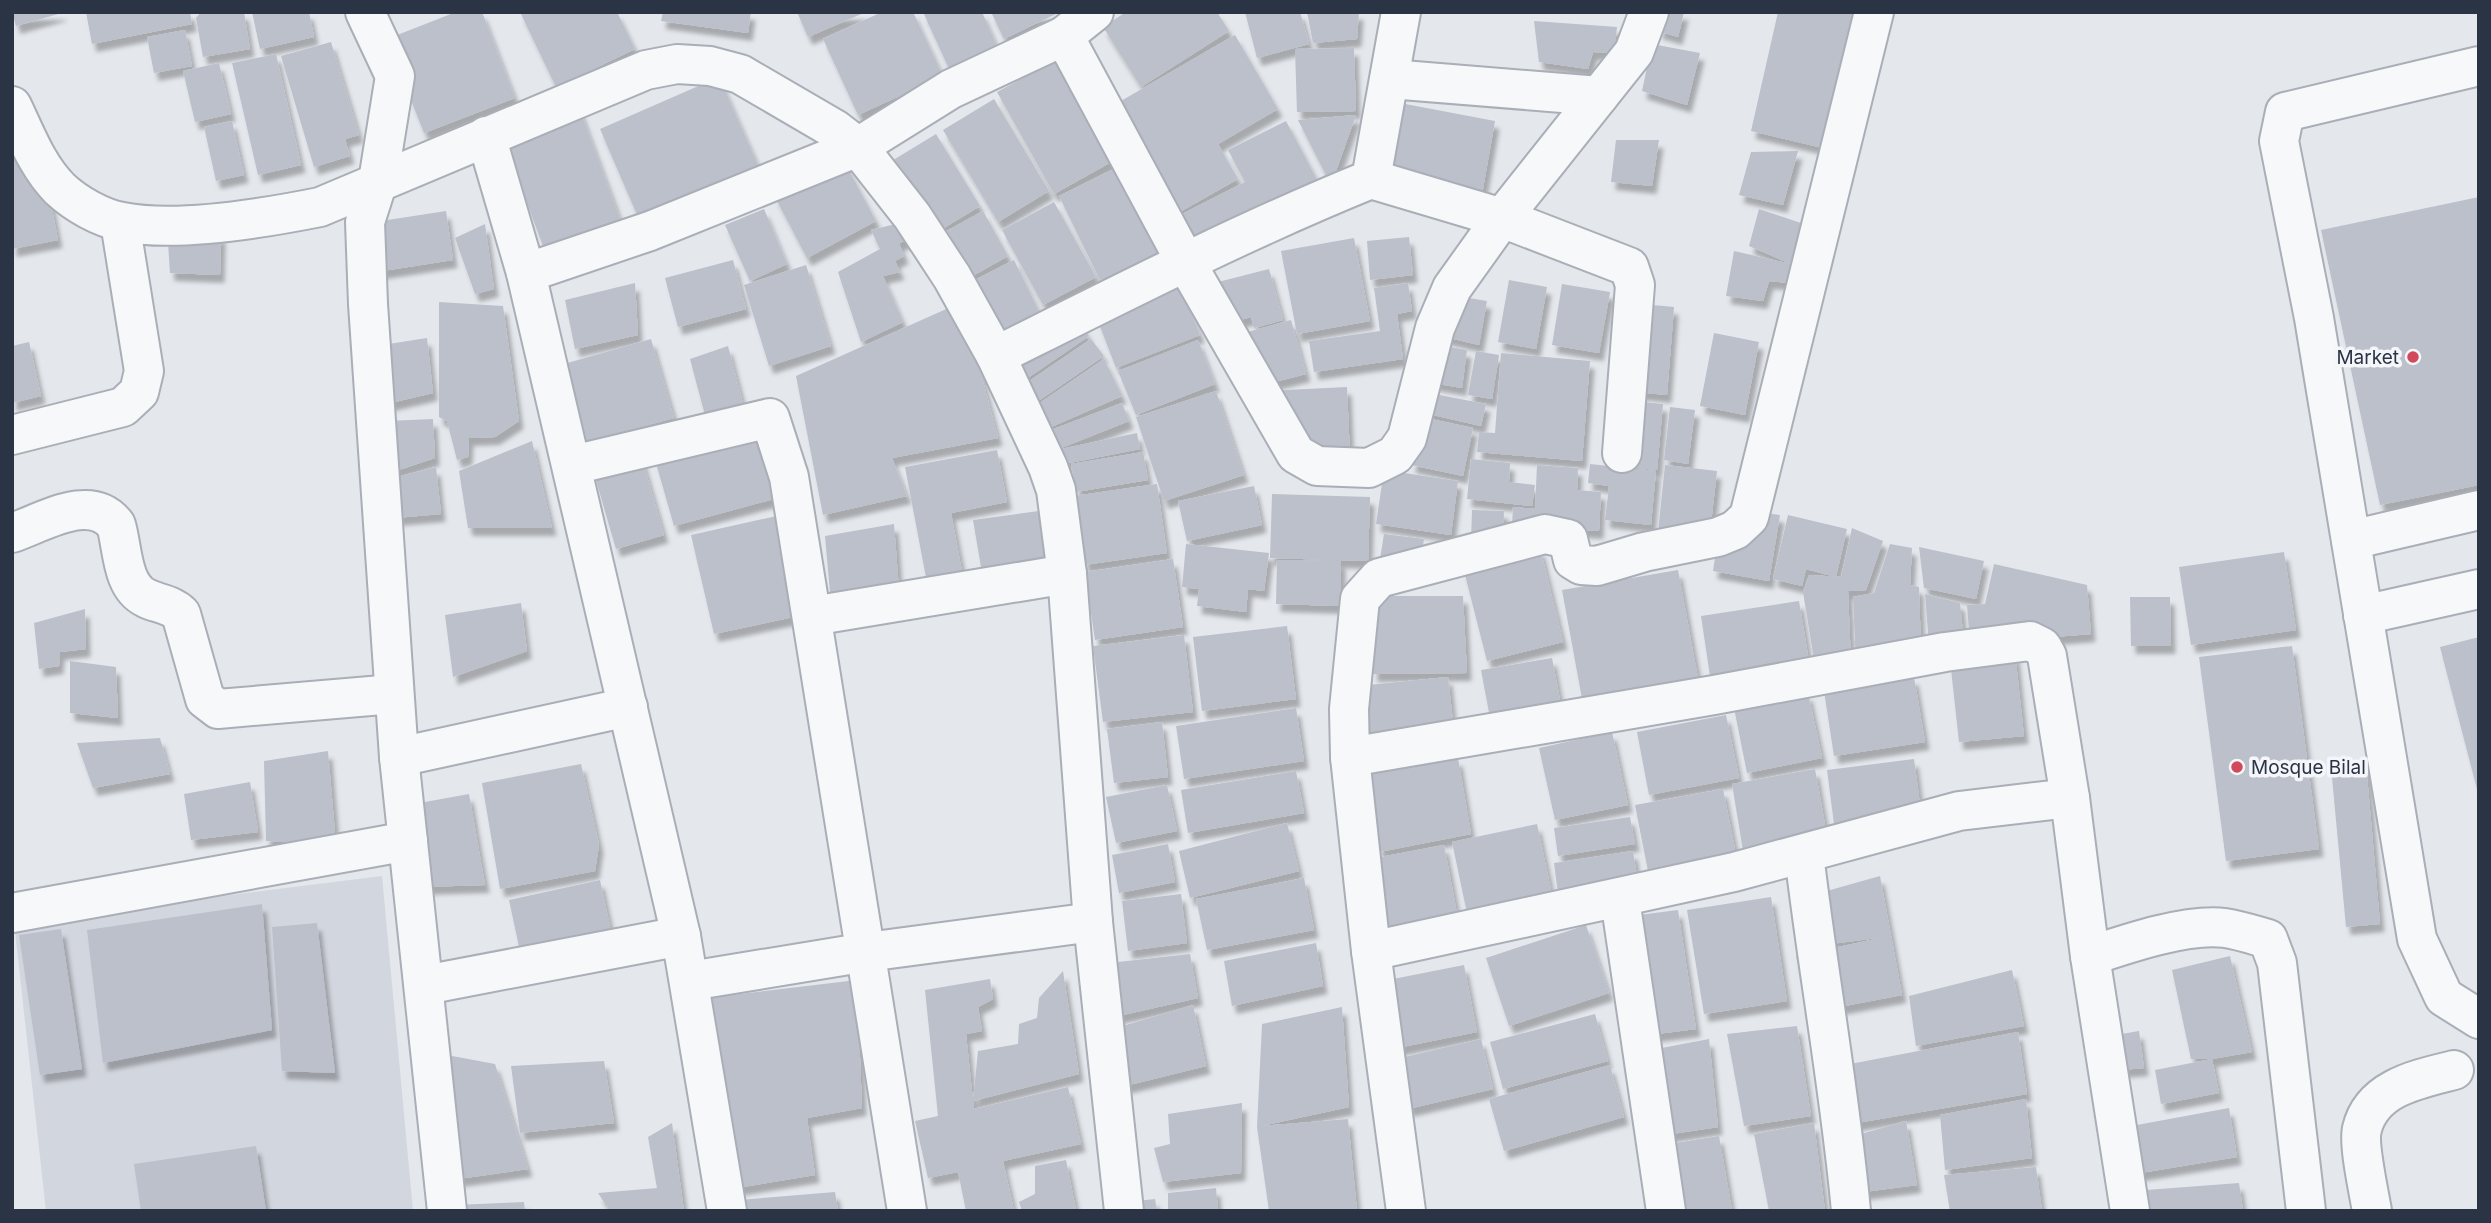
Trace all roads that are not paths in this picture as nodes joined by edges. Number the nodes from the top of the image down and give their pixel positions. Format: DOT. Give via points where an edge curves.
graph roads {
  1 [pos="1094,12"];
  2 [pos="1401,12"];
  3 [pos="1649,12"];
  4 [pos="1874,12"];
  5 [pos="377,17"];
  6 [pos="1064,36"];
  7 [pos="2479,66"];
  8 [pos="1390,79"];
  9 [pos="1599,96"];
  10 [pos="12,106"];
  11 [pos="486,136"];
  12 [pos="858,147"];
  13 [pos="1371,179"];
  14 [pos="378,181"];
  15 [pos="1502,218"];
  16 [pos="120,222"];
  17 [pos="1185,261"];
  18 [pos="526,273"];
  19 [pos="996,356"];
  20 [pos="12,435"];
  21 [pos="1622,453"];
  22 [pos="572,465"];
  23 [pos="2479,510"];
  24 [pos="12,533"];
  25 [pos="2351,540"];
  26 [pos="1067,574"];
  27 [pos="2479,589"];
  28 [pos="2363,615"];
  29 [pos="812,616"];
  30 [pos="394,694"];
  31 [pos="628,707"];
  32 [pos="399,757"];
  33 [pos="1350,757"];
  34 [pos="2070,798"];
  35 [pos="408,841"];
  36 [pos="1804,853"];
  37 [pos="1620,899"];
  38 [pos="12,913"];
  39 [pos="1093,922"];
  40 [pos="681,936"];
  41 [pos="1371,951"];
  42 [pos="867,952"];
  43 [pos="2090,956"];
  44 [pos="690,981"];
  45 [pos="425,985"];
  46 [pos="2479,1019"];
  47 [pos="2454,1070"];
  48 [pos="447,1211"];
  49 [pos="727,1211"];
  50 [pos="907,1211"];
  51 [pos="1124,1211"];
  52 [pos="1406,1211"];
  53 [pos="1666,1211"];
  54 [pos="1852,1211"];
  55 [pos="2130,1211"];
  56 [pos="2306,1211"];
  57 [pos="2372,1211"];
  1 -- 6 [label="street"];
  2 -- 8 [label="street"];
  3 -- 9 [label="street" via="1634,52"];
  4 -- 33 [label="street" via="1749,517 1718,537 1597,566 1573,560 1568,539 1545,534 1379,578 1360,599 1356,621"];
  5 -- 14 [label="street" via="395,76"];
  6 -- 12 [label="street" via="951,89"];
  6 -- 17 [label="street"];
  7 -- 25 [label="street" via="2285,112 2278,141 2314,318"];
  8 -- 9 [label="street"];
  8 -- 13 [label="street"];
  9 -- 15 [label="street"];
  10 -- 16 [label="street" via="40,164 61,190 89,210"];
  11 -- 12 [label="street" via="646,70 677,64 740,74"];
  11 -- 14 [label="street"];
  11 -- 18 [label="street"];
  12 -- 18 [label="street" via="650,231"];
  12 -- 19 [label="street" via="912,216"];
  13 -- 15 [label="street"];
  13 -- 17 [label="street"];
  14 -- 16 [label="street" via="320,207 285,214 166,226"];
  14 -- 30 [label="street" via="365,222"];
  15 -- 17 [label="street" via="1447,298 1435,327 1407,438 1395,455 1369,468 1317,466 1296,454"];
  15 -- 21 [label="street" via="1629,267 1635,285"];
  16 -- 20 [label="street" via="144,371 139,392 123,407"];
  17 -- 19 [label="street"];
  18 -- 22 [label="street"];
  19 -- 26 [label="street" via="1053,479"];
  22 -- 29 [label="street" via="770,418 789,477"];
  22 -- 31 [label="street"];
  23 -- 25 [label="street"];
  24 -- 30 [label="street" via="86,508 103,511 119,534 133,588 181,614 205,699 218,709"];
  25 -- 28 [label="street"];
  26 -- 29 [label="street"];
  26 -- 39 [label="street"];
  27 -- 28 [label="street"];
  28 -- 46 [label="street" via="2417,939 2444,997"];
  29 -- 42 [label="street"];
  30 -- 32 [label="street"];
  31 -- 32 [label="street"];
  31 -- 40 [label="street"];
  32 -- 35 [label="street"];
  33 -- 34 [label="street" via="2030,641 2047,656"];
  33 -- 41 [label="street"];
  34 -- 36 [label="street" via="1959,811"];
  34 -- 43 [label="street"];
  35 -- 38 [label="street"];
  35 -- 45 [label="street"];
  36 -- 37 [label="street"];
  36 -- 54 [label="street" via="1841,1101"];
  37 -- 41 [label="street"];
  37 -- 53 [label="street"];
  39 -- 42 [label="street"];
  39 -- 51 [label="street"];
  40 -- 44 [label="street"];
  40 -- 45 [label="street"];
  41 -- 52 [label="street"];
  42 -- 44 [label="street"];
  42 -- 50 [label="street"];
  43 -- 55 [label="street"];
  43 -- 56 [label="street" via="2152,936 2201,928 2224,928 2268,939 2277,963"];
  44 -- 49 [label="street"];
  45 -- 48 [label="street"];
  47 -- 57 [label="street" via="2404,1083 2375,1102 2361,1129"];
}
